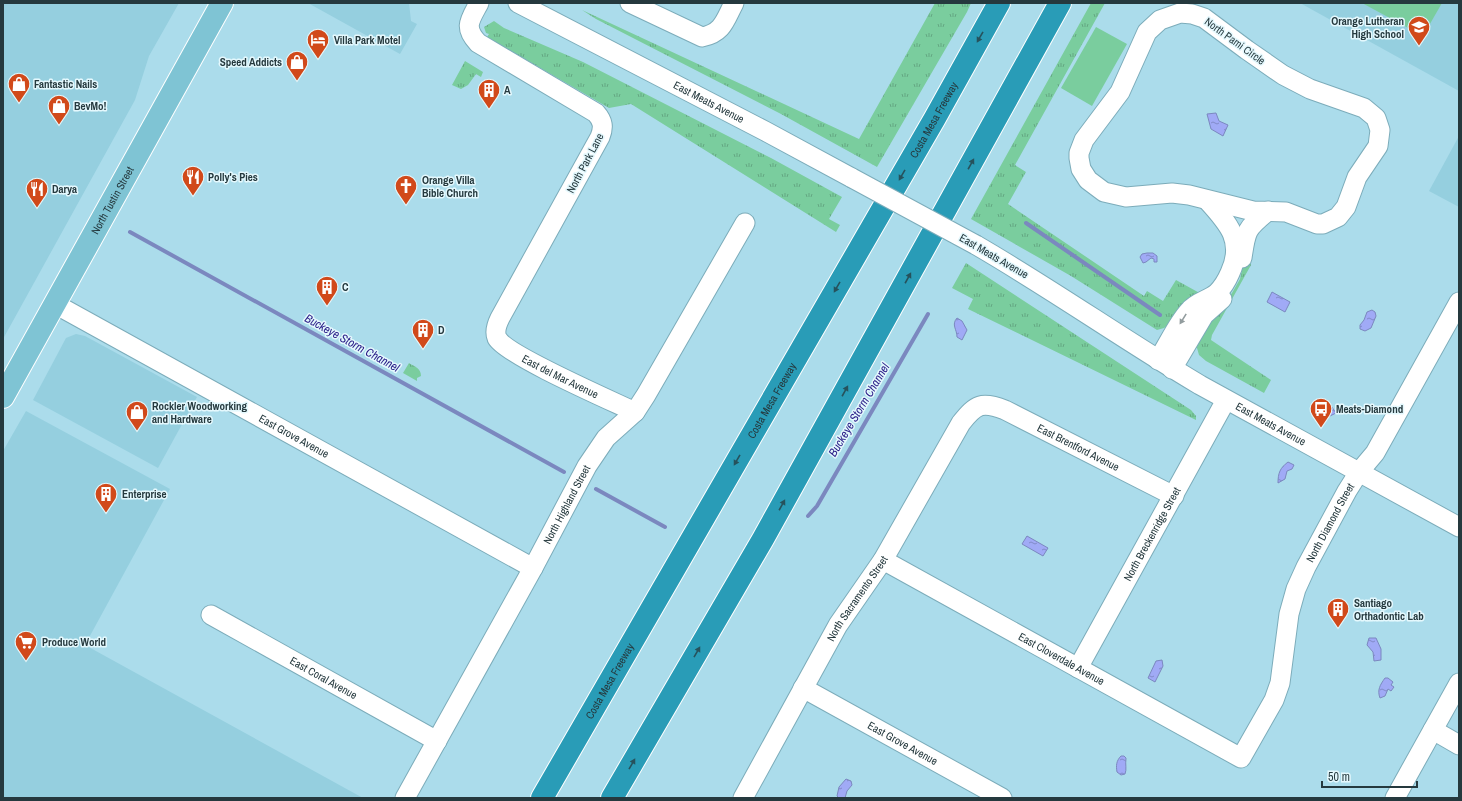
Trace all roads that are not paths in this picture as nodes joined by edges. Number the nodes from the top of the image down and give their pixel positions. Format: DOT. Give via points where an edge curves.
graph roads {
  1 [pos="222,3"];
  2 [pos="479,3"];
  3 [pos="518,3"];
  4 [pos="630,3"];
  5 [pos="734,3"];
  6 [pos="999,3"];
  7 [pos="1060,3"];
  8 [pos="1207,200"];
  9 [pos="1268,211"];
  10 [pos="745,223"];
  11 [pos="1459,302"];
  12 [pos="55,304"];
  13 [pos="496,331"];
  14 [pos="1165,364"];
  15 [pos="3,397"];
  16 [pos="1226,400"];
  17 [pos="980,405"];
  18 [pos="634,412"];
  19 [pos="1359,472"];
  20 [pos="1174,496"];
  21 [pos="1459,527"];
  22 [pos="882,560"];
  23 [pos="533,568"];
  24 [pos="211,615"];
  25 [pos="1078,668"];
  26 [pos="1459,683"];
  27 [pos="803,688"];
  28 [pos="1433,730"];
  29 [pos="437,741"];
  30 [pos="1459,745"];
  31 [pos="1241,758"];
  32 [pos="405,798"];
  33 [pos="542,798"];
  34 [pos="612,798"];
  35 [pos="743,798"];
  36 [pos="1002,798"];
  37 [pos="1395,798"];
  1 -- 12 [label="main road, North Tustin Street"];
  2 -- 13 [label="street, North Park Lane" via="469,28 478,43 592,110 603,124 600,137 500,318"];
  3 -- 14 [label="street, East Meats Avenue, bridge" via="765,131 976,245"];
  4 -- 5 [label="street" via="702,37 711,35 720,28"];
  6 -- 33 [label="highway, Costa Mesa Freeway, one-way"];
  34 -- 7 [label="highway, one-way" via="763,539"];
  8 -- 9 [label="street, North Pami Circle" via="1254,211"];
  8 -- 9 [label="street, North Pami Circle" via="1172,193 1132,197 1112,194 1099,189 1088,180 1079,164 1079,153 1084,140 1120,92 1147,32 1160,20 1180,13 1204,18 1283,75 1310,89 1364,108 1376,118 1380,130 1378,146 1357,177 1346,207 1338,217 1317,224 1286,212"];
  8 -- 14 [label="street, one-way" via="1225,219 1233,234 1233,267 1220,290 1186,314"];
  9 -- 14 [label="street" via="1251,225 1245,236 1234,284 1223,299 1204,315"];
  10 -- 18 [label="street, North Highland Street"];
  11 -- 19 [label="street, North Diamond Street" via="1375,453"];
  12 -- 15 [label="main road, North Tustin Street"];
  12 -- 23 [label="street, East Grove Avenue"];
  13 -- 18 [label="street, East del Mar Avenue" via="497,338 511,351"];
  14 -- 16 [label="street, East Meats Avenue"];
  16 -- 19 [label="street, East Meats Avenue"];
  16 -- 20 [label="street, North Breckenridge Street"];
  17 -- 20 [label="street, East Brentford Avenue" via="987,404 1005,410"];
  17 -- 22 [label="street, North Sacramento Street" via="961,423"];
  18 -- 23 [label="street, North Highland Street" via="606,438 595,453"];
  19 -- 21 [label="street, East Meats Avenue"];
  19 -- 31 [label="street, North Diamond Street" via="1298,584 1290,614 1280,683 1274,700"];
  20 -- 25 [label="street, North Breckenridge Street"];
  22 -- 25 [label="street, East Cloverdale Avenue"];
  22 -- 27 [label="street, North Sacramento Street" via="838,626"];
  23 -- 29 [label="street, North Highland Street"];
  24 -- 29 [label="street, East Coral Avenue"];
  25 -- 31 [label="street, East Cloverdale Avenue"];
  26 -- 28 [label="street"];
  27 -- 35 [label="street, North Sacramento Street"];
  27 -- 36 [label="street, East Grove Avenue"];
  28 -- 30 [label="street"];
  28 -- 37 [label="street"];
  29 -- 32 [label="street, North Highland Street"];
}
